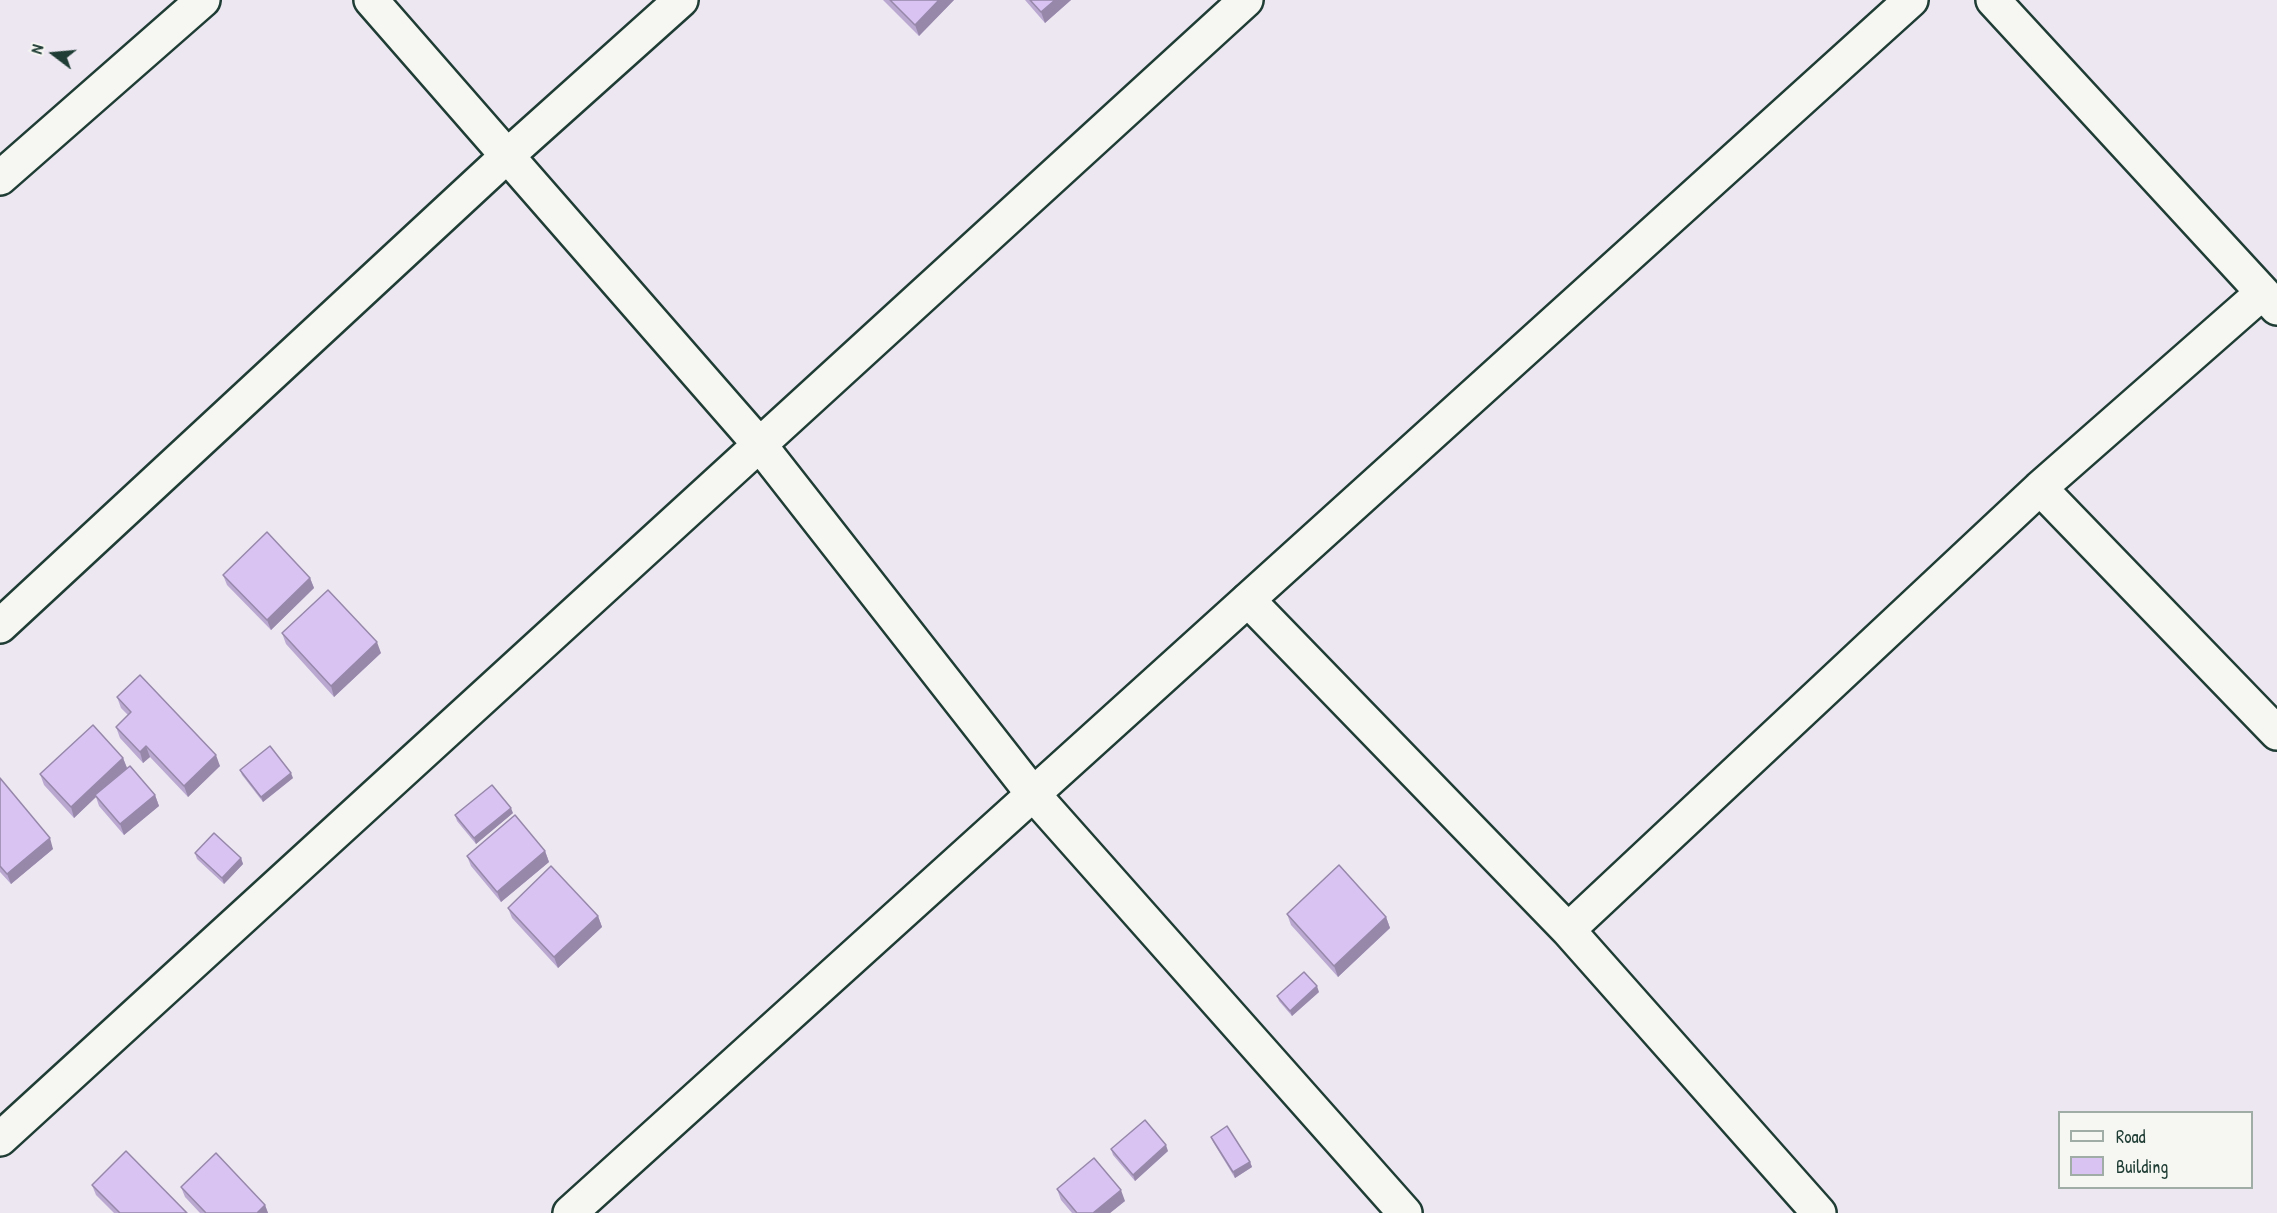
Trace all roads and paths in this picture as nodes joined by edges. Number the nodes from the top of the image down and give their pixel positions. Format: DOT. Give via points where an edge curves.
graph roads {
  1 [pos="203,0"];
  2 [pos="371,0"];
  3 [pos="681,0"];
  4 [pos="1246,0"];
  5 [pos="1911,0"];
  6 [pos="1993,0"];
  7 [pos="507,156"];
  8 [pos="0,178"];
  9 [pos="2270,300"];
  10 [pos="759,444"];
  11 [pos="2040,488"];
  12 [pos="1248,600"];
  13 [pos="0,626"];
  14 [pos="2277,733"];
  15 [pos="1033,794"];
  16 [pos="1568,930"];
  17 [pos="3,1131"];
  18 [pos="570,1213"];
  19 [pos="1405,1213"];
  20 [pos="1819,1213"];
  1 -- 8 [label="street"];
  2 -- 7 [label="street"];
  3 -- 7 [label="street"];
  4 -- 10 [label="street"];
  5 -- 12 [label="street"];
  6 -- 9 [label="street"];
  7 -- 10 [label="street"];
  7 -- 13 [label="street"];
  9 -- 11 [label="street"];
  10 -- 15 [label="street"];
  10 -- 17 [label="street"];
  11 -- 14 [label="street"];
  11 -- 16 [label="street"];
  12 -- 15 [label="street"];
  12 -- 16 [label="street"];
  15 -- 18 [label="street"];
  15 -- 19 [label="street"];
  16 -- 20 [label="street"];
}
